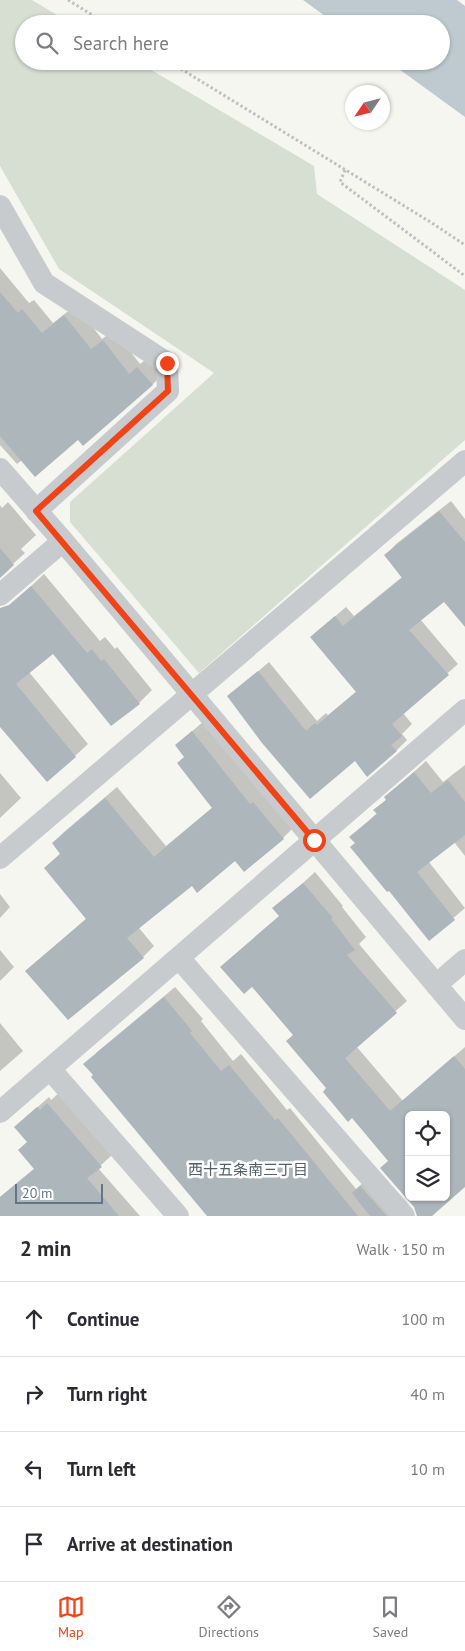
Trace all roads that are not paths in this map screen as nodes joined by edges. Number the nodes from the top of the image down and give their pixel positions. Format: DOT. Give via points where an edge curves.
graph roads {
  1 [pos="0,206"];
  2 [pos="465,461"];
  3 [pos="0,469"];
  4 [pos="36,511"];
  5 [pos="63,541"];
  6 [pos="0,595"];
  7 [pos="192,696"];
  8 [pos="465,710"];
  9 [pos="314,840"];
  10 [pos="0,858"];
  11 [pos="179,958"];
  12 [pos="465,960"];
  13 [pos="436,985"];
  14 [pos="465,1019"];
  15 [pos="50,1069"];
  16 [pos="0,1112"];
  17 [pos="178,1216"];
  18 [pos="404,1216"];
  1 -- 4 [label="street" via="44,283 167,363 168,391"];
  2 -- 7 [label="street"];
  3 -- 4 [label="street"];
  4 -- 5 [label="street"];
  5 -- 6 [label="street"];
  5 -- 7 [label="street"];
  7 -- 9 [label="street"];
  7 -- 10 [label="street"];
  8 -- 9 [label="street"];
  9 -- 11 [label="street"];
  9 -- 13 [label="street"];
  11 -- 15 [label="street"];
  11 -- 18 [label="street"];
  12 -- 13 [label="street"];
  13 -- 14 [label="street"];
  15 -- 16 [label="street"];
  15 -- 17 [label="street"];
}
